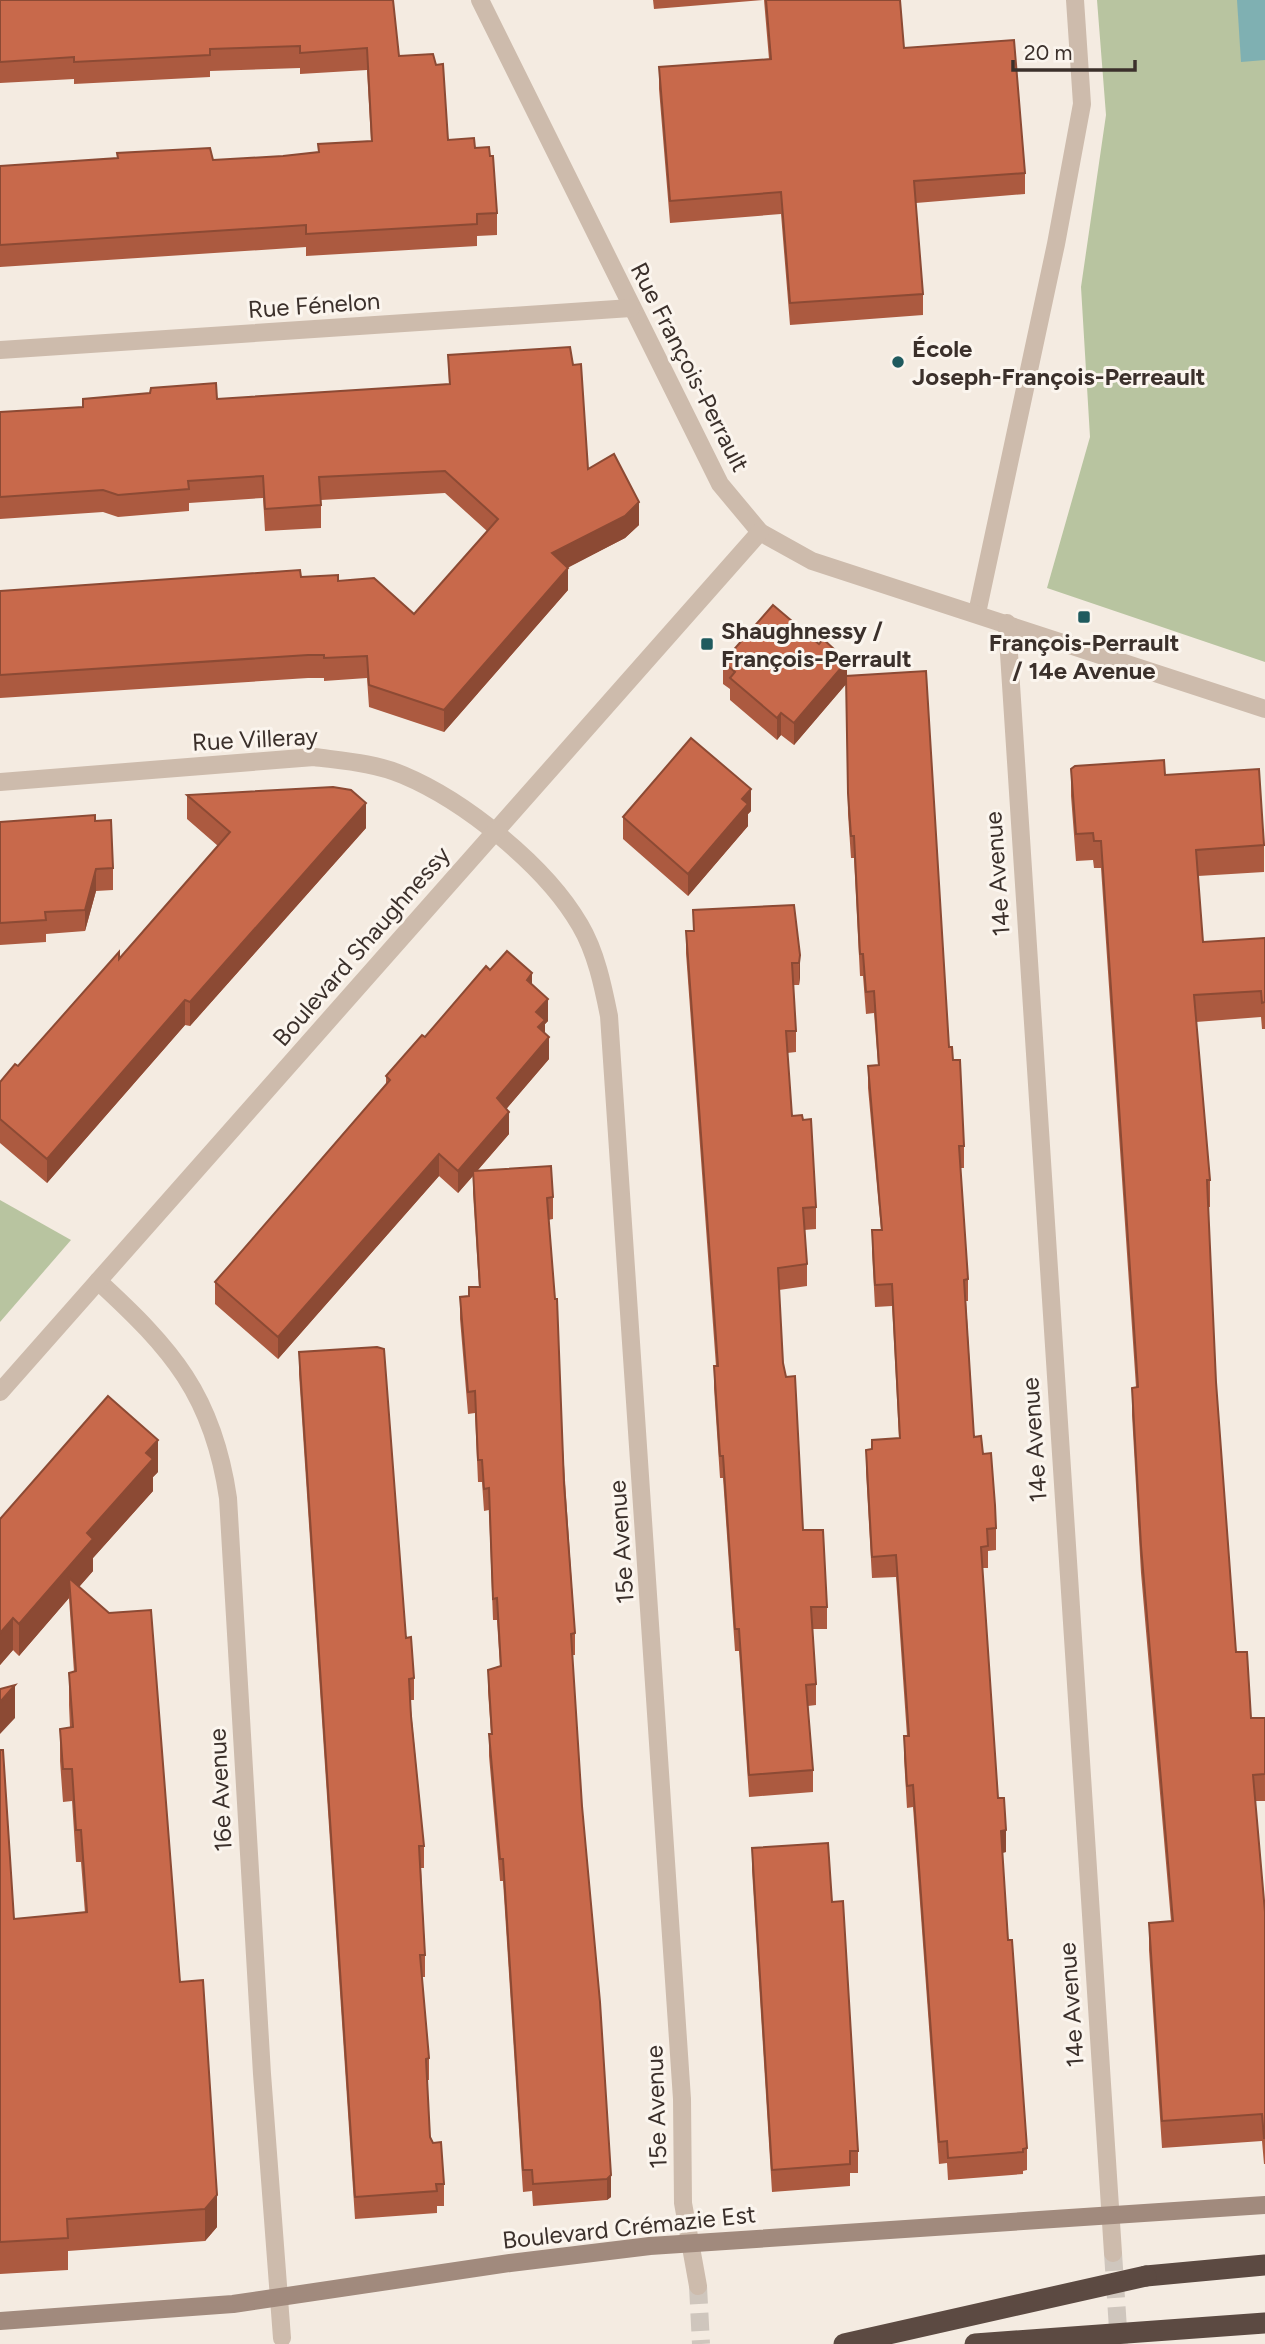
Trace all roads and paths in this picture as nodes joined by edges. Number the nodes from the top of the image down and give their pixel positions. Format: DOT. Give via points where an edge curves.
graph roads {
  1 [pos="480,0"];
  2 [pos="1075,0"];
  3 [pos="631,308"];
  4 [pos="0,350"];
  5 [pos="760,532"];
  6 [pos="976,613"];
  7 [pos="1007,623"];
  8 [pos="1265,709"];
  9 [pos="0,782"];
  10 [pos="494,834"];
  11 [pos="98,1281"];
  12 [pos="0,1392"];
  13 [pos="1265,2205"];
  14 [pos="1110,2216"];
  15 [pos="690,2243"];
  16 [pos="1113,2253"];
  17 [pos="1265,2265"];
  18 [pos="698,2286"];
  19 [pos="279,2298"];
  20 [pos="0,2321"];
  21 [pos="1265,2322"];
  22 [pos="282,2338"];
  23 [pos="844,2344"];
  24 [pos="975,2344"];
  1 -- 3 [label="street, Rue François-Perrault"];
  2 -- 6 [label="street" via="1082,104"];
  3 -- 4 [label="street, Rue Fénelon"];
  3 -- 5 [label="street, Rue François-Perrault" via="720,484"];
  5 -- 6 [label="street, Rue François-Perrault" via="812,561"];
  5 -- 10 [label="street, Boulevard Shaughnessy"];
  6 -- 7 [label="street, Rue François-Perrault"];
  7 -- 8 [label="street, Rue François-Perrault"];
  7 -- 14 [label="street, 14e Avenue"];
  9 -- 10 [label="street, Rue Villeray" via="314,757 400,774 439,792"];
  10 -- 11 [label="street, Boulevard Shaughnessy"];
  10 -- 15 [label="street, 15e Avenue" via="540,873 581,926 609,1016 682,2099 683,2203"];
  11 -- 12 [label="street, Boulevard Shaughnessy"];
  11 -- 19 [label="street, 16e Avenue" via="146,1326 180,1367 209,1416 222,1458"];
  13 -- 14 [label="main road, Boulevard Crémazie Est"];
  14 -- 15 [label="main road, Boulevard Crémazie Est"];
  14 -- 16 [label="street, 14e Avenue"];
  15 -- 18 [label="street, 15e Avenue"];
  15 -- 19 [label="main road, Boulevard Crémazie Est" via="510,2263"];
  17 -- 23 [label="highway, bridge" via="1146,2276"];
  19 -- 20 [label="main road, Boulevard Crémazie Est"];
  19 -- 22 [label="street, 16e Avenue"];
  21 -- 24 [label="highway, bridge"];
}
